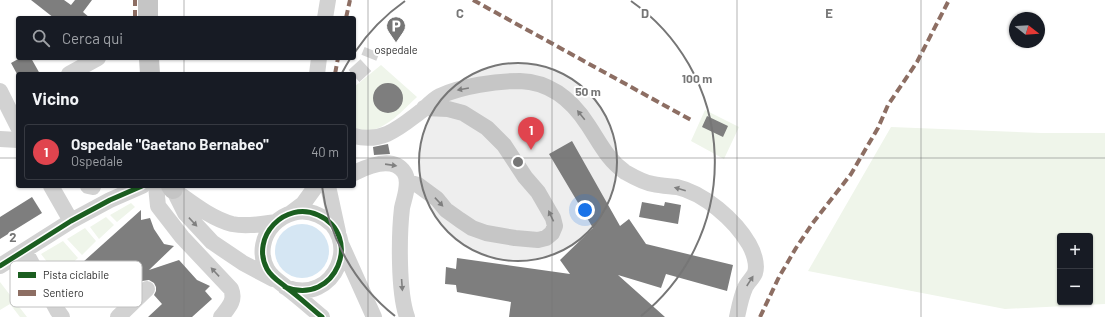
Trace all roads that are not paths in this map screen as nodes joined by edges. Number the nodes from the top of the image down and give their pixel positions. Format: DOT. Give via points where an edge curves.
graph roads {
  1 [pos="148,0"];
  2 [pos="328,0"];
  3 [pos="148,16"];
  4 [pos="325,16"];
  5 [pos="94,60"];
  6 [pos="149,60"];
  7 [pos="319,60"];
  8 [pos="73,72"];
  9 [pos="150,72"];
  10 [pos="317,72"];
  11 [pos="0,92"];
  12 [pos="424,108"];
  13 [pos="16,123"];
  14 [pos="356,136"];
  15 [pos="0,139"];
  16 [pos="16,140"];
  17 [pos="356,172"];
  18 [pos="407,182"];
  19 [pos="52,188"];
  20 [pos="137,188"];
  21 [pos="167,188"];
  22 [pos="168,188"];
  23 [pos="169,188"];
  24 [pos="315,188"];
  25 [pos="328,188"];
  26 [pos="290,213"];
  27 [pos="71,221"];
  28 [pos="276,222"];
  29 [pos="340,240"];
  30 [pos="25,251"];
  31 [pos="30,261"];
  32 [pos="0,266"];
  33 [pos="282,284"];
  34 [pos="147,289"];
  35 [pos="142,294"];
  36 [pos="54,307"];
  37 [pos="128,307"];
  38 [pos="62,317"];
  39 [pos="118,317"];
  40 [pos="221,317"];
  41 [pos="322,317"];
  42 [pos="374,317"];
  43 [pos="407,317"];
  44 [pos="737,317"];
  1 -- 3 [label="main road"];
  2 -- 4 [label="street"];
  5 -- 8 [label="street"];
  6 -- 9 [label="main road"];
  7 -- 10 [label="street"];
  11 -- 13 [label="street"];
  12 -- 14 [label="street" via="388,135"];
  18 -- 12 [label="street, one-way" via="418,185 460,220 486,233 538,240 546,238 555,226 542,197 504,145 487,128 463,113 448,109"];
  44 -- 12 [label="street, one-way" via="745,288 755,272 755,260 749,244 736,226 698,195 678,188 651,184 626,172 608,158 588,124 560,94 541,84 520,81 499,83 456,90 438,96"];
  15 -- 16 [label="street"];
  17 -- 18 [label="street, one-way" via="377,164 389,164 399,166"];
  18 -- 43 [label="street, one-way" via="402,209 400,259"];
  19 -- 27 [label="street"];
  20 -- 27 [label="street"];
  40 -- 21 [label="street, one-way" via="231,304 231,289 182,237 158,206"];
  22 -- 33 [label="street, one-way" via="185,213 212,242 243,263"];
  23 -- 28 [label="street" via="225,222 244,225"];
  24 -- 26 [label="street" via="303,204"];
  25 -- 29 [label="street"];
  26 -- 28 [label="street"];
  26 -- 29 [label="street" via="308,212 319,215 332,226"];
  27 -- 30 [label="street"];
  28 -- 33 [label="street" via="268,230 263,253 267,270"];
  29 -- 33 [label="street" via="341,257 334,275 329,280 318,287 306,290 293,290"];
  29 -- 42 [label="street"];
  30 -- 31 [label="street"];
  30 -- 32 [label="street"];
  33 -- 41 [label="street"];
  34 -- 35 [label="street"];
  36 -- 38 [label="street"];
  37 -- 39 [label="street"];
}
